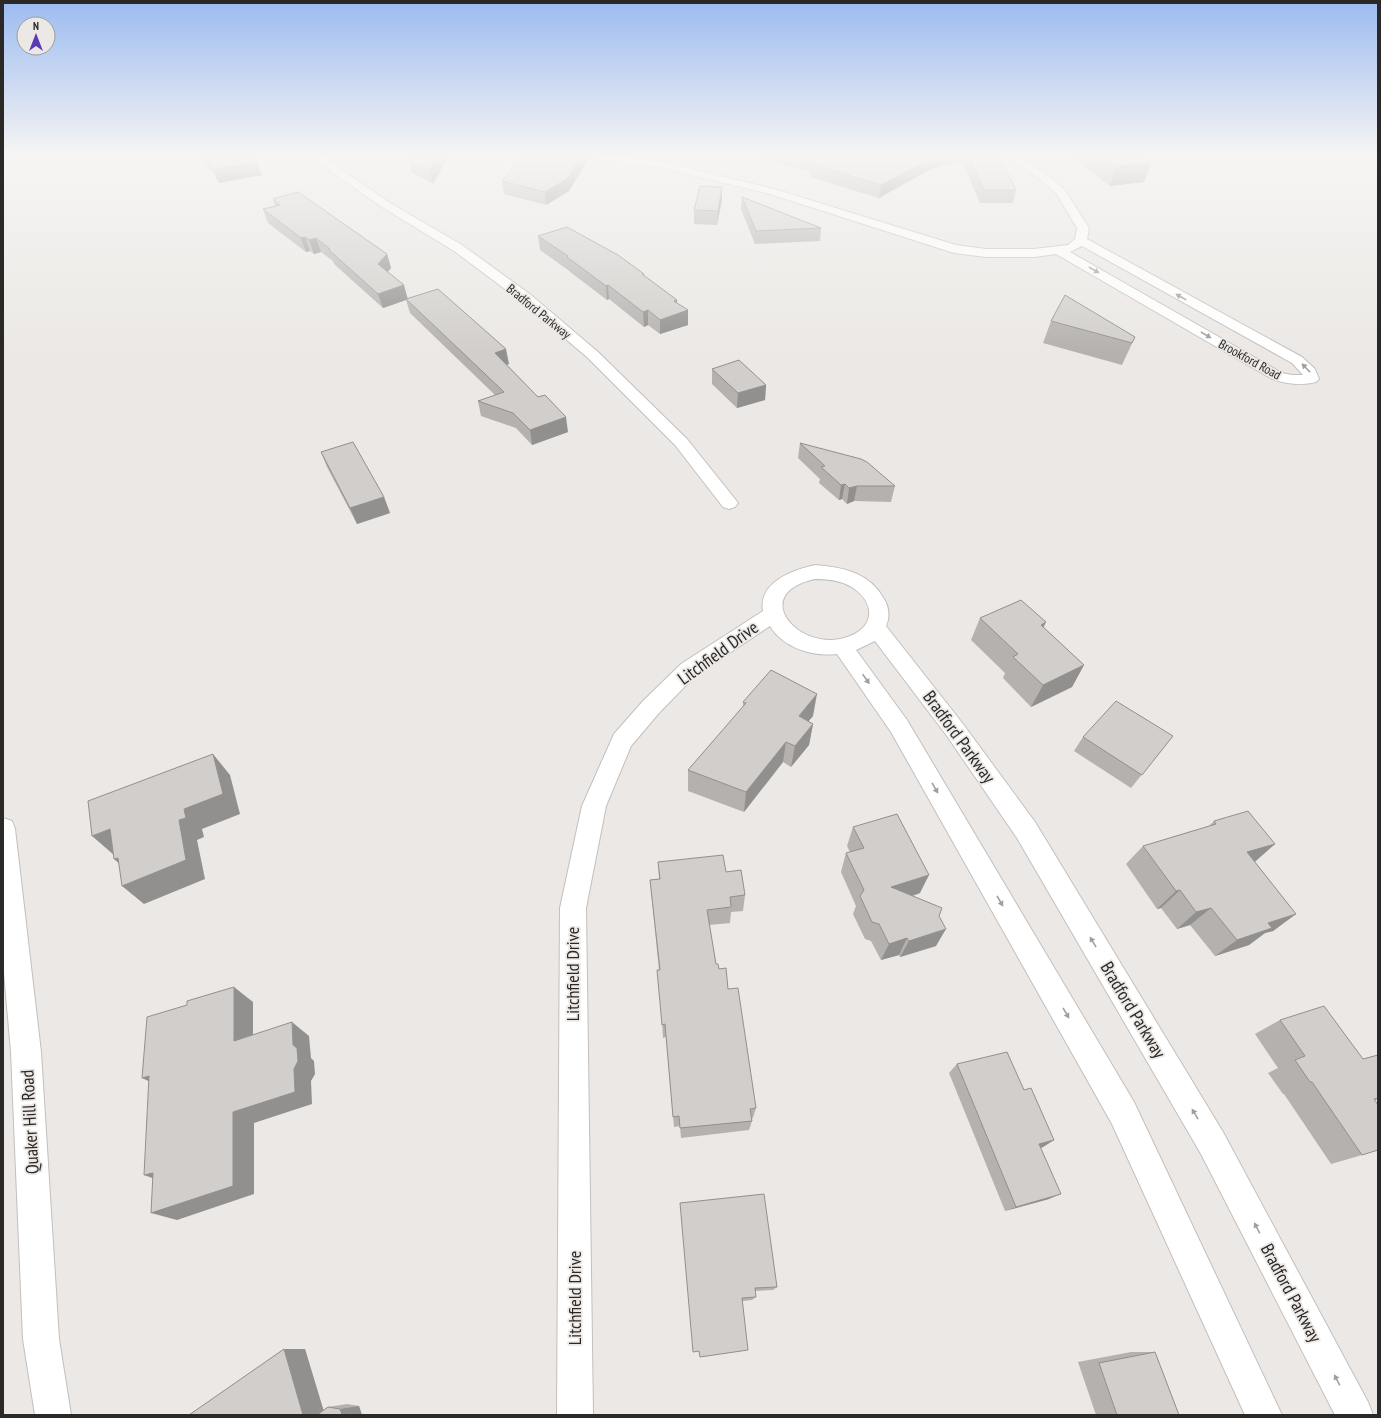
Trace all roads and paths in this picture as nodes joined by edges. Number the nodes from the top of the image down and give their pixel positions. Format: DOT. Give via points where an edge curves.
graph roads {
  1 [pos="413,221"];
  2 [pos="866,221"];
  3 [pos="1080,221"];
  4 [pos="1082,241"];
  5 [pos="1060,251"];
  6 [pos="729,503"];
  7 [pos="774,614"];
  8 [pos="876,627"];
  9 [pos="843,647"];
  10 [pos="3,829"];
  11 [pos="53,1415"];
  12 [pos="575,1415"];
  13 [pos="1264,1415"];
  14 [pos="1355,1415"];
  1 -- 6 [label="street, Bradford Parkway" via="458,248 526,298 593,355 681,442"];
  2 -- 5 [label="street" via="954,249 986,254"];
  3 -- 4 [label="street" via="1083,228"];
  4 -- 5 [label="street" via="1072,248"];
  5 -- 4 [label="street, Brookford Road, one-way" via="1277,376 1291,380 1311,379 1310,372 1297,360"];
  7 -- 8 [label="street" via="772,604 775,594 790,579 802,574 829,572 856,580 874,597 879,607"];
  7 -- 9 [label="street" via="780,626 808,644"];
  7 -- 12 [label="street, Litchfield Drive" via="688,670 651,707 622,741 594,806 573,908"];
  8 -- 9 [label="street" via="868,636"];
  14 -- 8 [label="street, Bradford Parkway, one-way" via="1212,1143 1026,830 955,730"];
  9 -- 13 [label="street, one-way" via="899,726 1123,1113"];
  10 -- 11 [label="street, Quaker Hill Road" via="26,1052 41,1339"];
}
